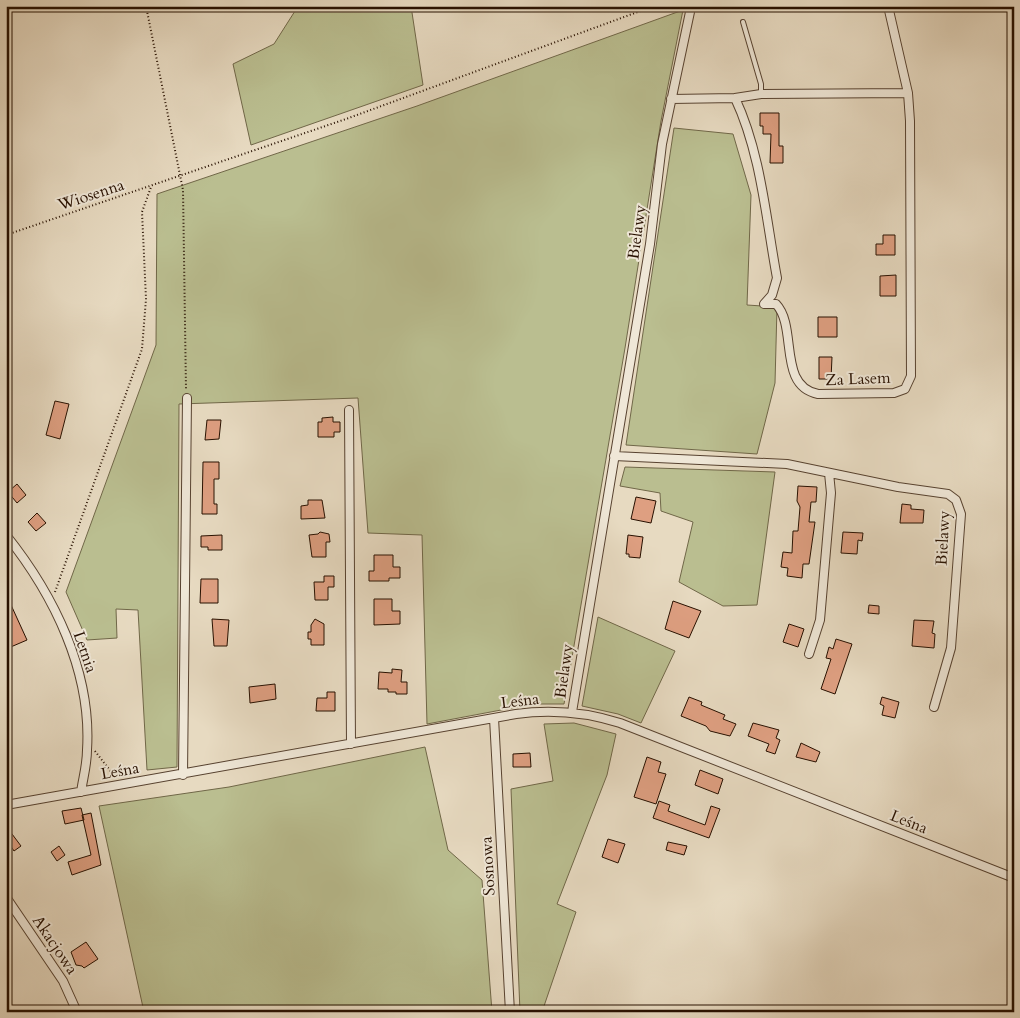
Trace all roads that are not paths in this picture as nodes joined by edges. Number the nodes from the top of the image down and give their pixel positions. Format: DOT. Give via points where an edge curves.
graph roads {
  1 [pos="888,6"];
  2 [pos="690,12"];
  3 [pos="743,22"];
  4 [pos="908,93"];
  5 [pos="761,94"];
  6 [pos="735,98"];
  7 [pos="671,99"];
  8 [pos="186,398"];
  9 [pos="349,410"];
  10 [pos="614,456"];
  11 [pos="829,473"];
  12 [pos="6,535"];
  13 [pos="810,654"];
  14 [pos="934,707"];
  15 [pos="572,712"];
  16 [pos="494,718"];
  17 [pos="351,744"];
  18 [pos="182,775"];
  19 [pos="81,792"];
  20 [pos="6,805"];
  21 [pos="1014,878"];
  22 [pos="6,897"];
  23 [pos="77,1012"];
  24 [pos="510,1012"];
  1 -- 4 [label="street, Za Lasem"];
  2 -- 7 [label="street, Bielawy"];
  3 -- 5 [label="lane"];
  4 -- 5 [label="street"];
  4 -- 6 [label="street, Za Lasem" via="911,376 904,389 888,394 808,392 795,375 783,311 776,304 764,304 772,295 777,278 755,158"];
  5 -- 6 [label="street"];
  6 -- 7 [label="street"];
  7 -- 10 [label="street, Bielawy"];
  8 -- 18 [label="street"];
  9 -- 17 [label="street"];
  10 -- 11 [label="street, Bielawy" via="787,464"];
  10 -- 15 [label="street, Bielawy"];
  11 -- 13 [label="street" via="831,493 820,620"];
  11 -- 14 [label="street, Bielawy" via="939,492 953,497 959,505 961,519 951,648"];
  12 -- 19 [label="street, Letnia" via="50,601 76,662 88,738"];
  15 -- 16 [label="street, Leśna" via="537,712"];
  15 -- 21 [label="street, Leśna" via="632,728"];
  16 -- 17 [label="street, Leśna"];
  16 -- 24 [label="street, Sosnowa"];
  17 -- 18 [label="street, Leśna"];
  18 -- 19 [label="street, Leśna"];
  19 -- 20 [label="street, Leśna"];
  22 -- 23 [label="street, Akacjowa" via="63,981"];
}
